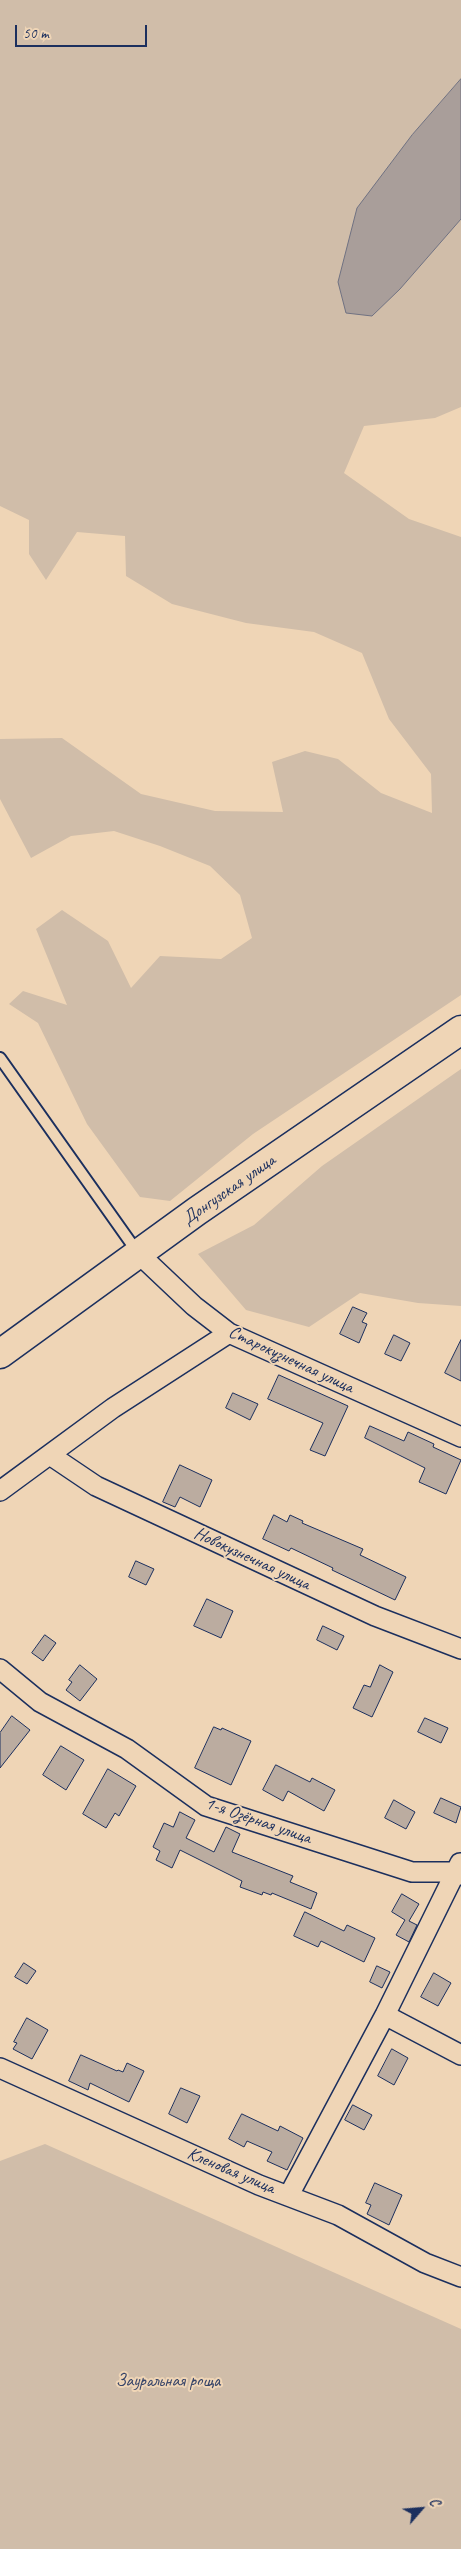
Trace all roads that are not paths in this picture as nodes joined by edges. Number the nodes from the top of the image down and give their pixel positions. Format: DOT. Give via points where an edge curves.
graph roads {
  1 [pos="461,1030"];
  2 [pos="0,1058"];
  3 [pos="139,1254"];
  4 [pos="229,1333"];
  5 [pos="0,1354"];
  6 [pos="461,1437"];
  7 [pos="50,1455"];
  8 [pos="0,1491"];
  9 [pos="461,1649"];
  10 [pos="0,1669"];
  11 [pos="459,1870"];
  12 [pos="385,2015"];
  13 [pos="461,2055"];
  14 [pos="0,2068"];
  15 [pos="289,2195"];
  16 [pos="461,2277"];
  1 -- 3 [label="main road, Донгузская улица"];
  2 -- 3 [label="lane"];
  3 -- 4 [label="street, Старокузнечная улица" via="194,1306"];
  3 -- 5 [label="main road, Донгузская улица"];
  4 -- 6 [label="street, Старокузнечная улица"];
  4 -- 7 [label="street" via="113,1408"];
  7 -- 8 [label="street"];
  7 -- 9 [label="street, Новокузнечная улица" via="114,1495 375,1616"];
  10 -- 11 [label="street, 1-я Озёрная улица" via="40,1702 127,1749 206,1806 412,1872"];
  11 -- 12 [label="street"];
  12 -- 13 [label="street"];
  12 -- 15 [label="street"];
  14 -- 15 [label="street, Кленовая улица" via="259,2185"];
  15 -- 16 [label="street, Кленовая улица" via="338,2215 425,2263"];
}
